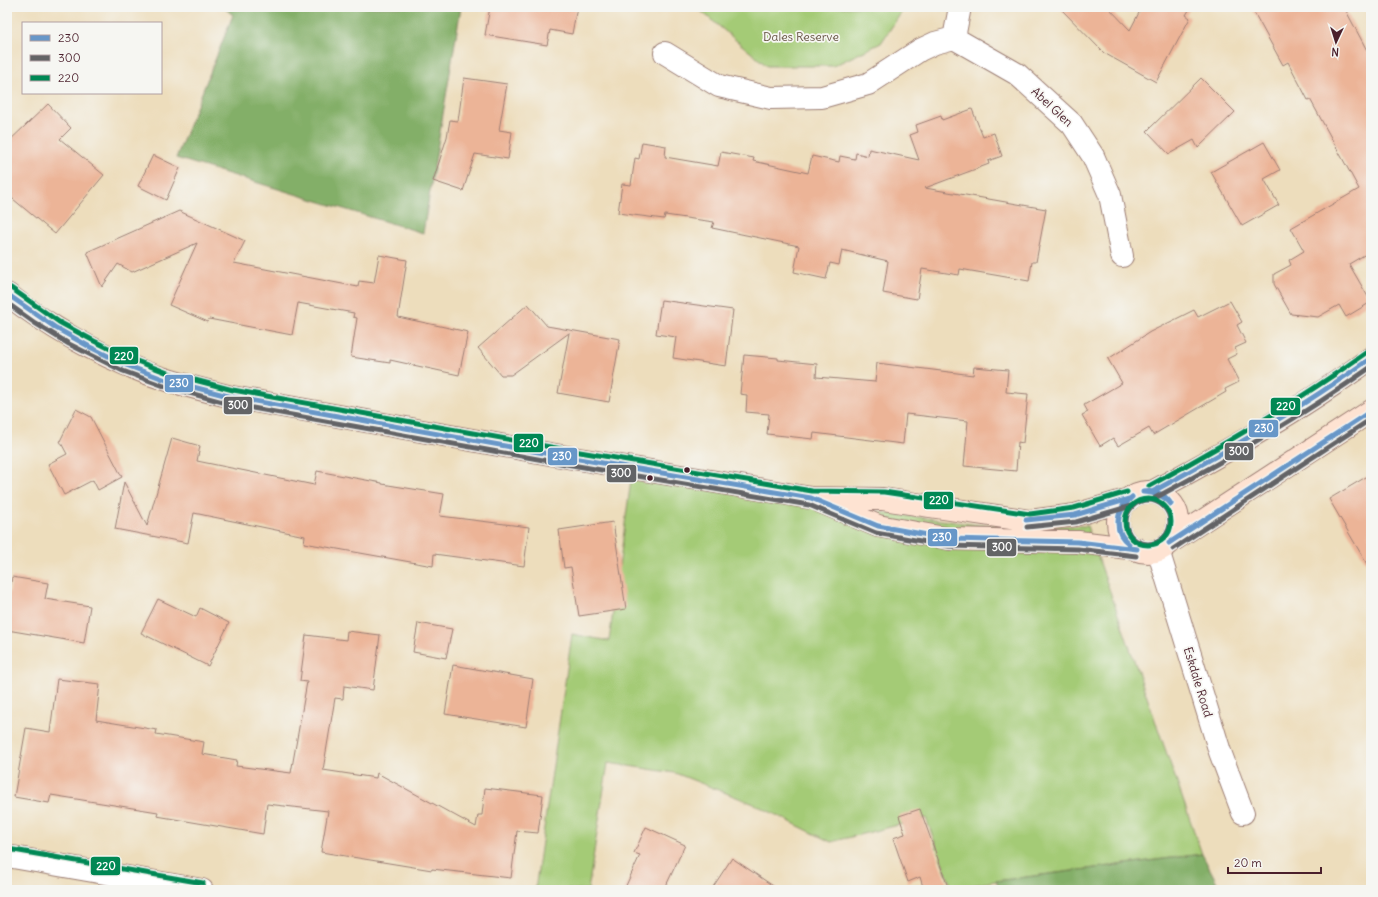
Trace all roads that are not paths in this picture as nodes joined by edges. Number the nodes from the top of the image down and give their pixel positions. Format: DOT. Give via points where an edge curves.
graph roads {
  1 [pos="960,7"];
  2 [pos="954,38"];
  3 [pos="665,53"];
  4 [pos="1122,256"];
  5 [pos="7,294"];
  6 [pos="1371,358"];
  7 [pos="1371,411"];
  8 [pos="1152,492"];
  9 [pos="811,498"];
  10 [pos="1129,499"];
  11 [pos="1155,547"];
  12 [pos="1243,813"];
  13 [pos="7,856"];
  14 [pos="202,890"];
  1 -- 2 [label="street"];
  2 -- 3 [label="street" via="920,50 868,84 822,97 771,98 719,86"];
  2 -- 4 [label="street, Abel Glen" via="1017,74 1072,124 1093,156 1110,195"];
  5 -- 9 [label="main road" via="59,330 109,356 144,372 232,397"];
  6 -- 8 [label="main road" via="1334,386 1217,457"];
  7 -- 11 [label="main road"];
  8 -- 10 [label="main road" via="1140,493"];
  8 -- 11 [label="main road" via="1168,499 1175,509 1178,521 1173,538"];
  9 -- 10 [label="main road" via="883,499 1030,521 1075,515"];
  9 -- 11 [label="main road" via="878,526 950,539"];
  10 -- 11 [label="main road" via="1121,507 1118,524 1121,534 1128,544"];
  11 -- 12 [label="street, Eskdale Road" via="1220,752"];
  13 -- 14 [label="street"];
}
